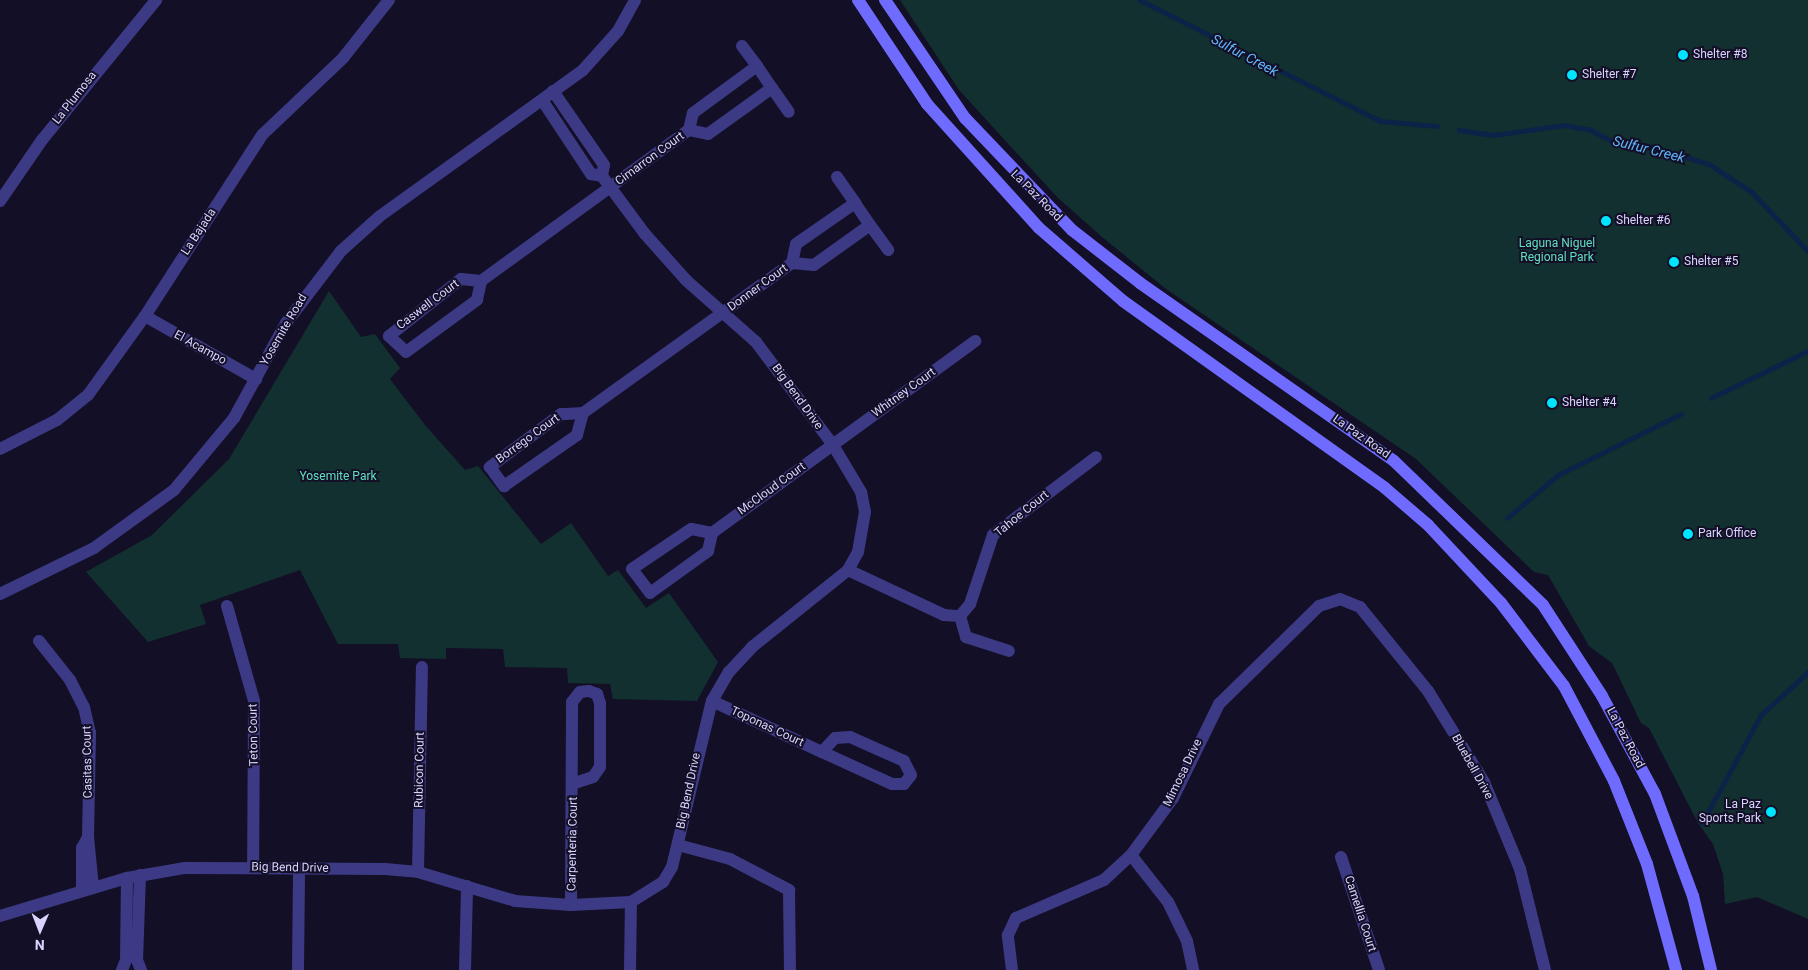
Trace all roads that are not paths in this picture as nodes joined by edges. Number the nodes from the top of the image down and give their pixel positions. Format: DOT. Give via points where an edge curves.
graph roads {
  1 [pos="156,0"];
  2 [pos="389,0"];
  3 [pos="635,0"];
  4 [pos="858,0"];
  5 [pos="885,0"];
  6 [pos="742,46"];
  7 [pos="756,66"];
  8 [pos="772,88"];
  9 [pos="553,92"];
  10 [pos="542,100"];
  11 [pos="789,112"];
  12 [pos="689,130"];
  13 [pos="602,176"];
  14 [pos="837,177"];
  15 [pos="611,188"];
  16 [pos="0,201"];
  17 [pos="855,203"];
  18 [pos="870,225"];
  19 [pos="888,250"];
  20 [pos="792,263"];
  21 [pos="481,281"];
  22 [pos="724,313"];
  23 [pos="145,316"];
  24 [pos="976,341"];
  25 [pos="256,379"];
  26 [pos="583,413"];
  27 [pos="832,445"];
  28 [pos="0,450"];
  29 [pos="1096,457"];
  30 [pos="712,533"];
  31 [pos="848,570"];
  32 [pos="0,594"];
  33 [pos="1340,598"];
  34 [pos="227,606"];
  35 [pos="960,616"];
  36 [pos="39,641"];
  37 [pos="1009,651"];
  38 [pos="422,667"];
  39 [pos="712,701"];
  40 [pos="822,752"];
  41 [pos="574,783"];
  42 [pos="678,845"];
  43 [pos="1131,855"];
  44 [pos="1341,857"];
  45 [pos="253,867"];
  46 [pos="299,868"];
  47 [pos="418,872"];
  48 [pos="140,875"];
  49 [pos="127,878"];
  50 [pos="466,886"];
  51 [pos="88,889"];
  52 [pos="631,902"];
  53 [pos="571,905"];
  54 [pos="0,916"];
  55 [pos="132,965"];
  56 [pos="298,970"];
  57 [pos="465,970"];
  58 [pos="630,970"];
  59 [pos="790,970"];
  60 [pos="1012,970"];
  61 [pos="1193,970"];
  62 [pos="1379,970"];
  63 [pos="1545,970"];
  64 [pos="1676,970"];
  65 [pos="1711,970"];
  1 -- 16 [label="street, La Plumosa" via="42,140"];
  2 -- 23 [label="street, La Bajada" via="344,58 262,135"];
  3 -- 9 [label="street, Yosemite Road" via="603,50"];
  4 -- 64 [label="main road, La Paz Road" via="927,104 1039,228 1122,301 1385,488 1428,525 1501,603 1564,686 1614,781 1647,864"];
  5 -- 65 [label="main road, La Paz Road" via="965,118 1072,230 1132,277 1394,461 1543,605 1602,696 1655,794 1693,896"];
  6 -- 7 [label="street"];
  7 -- 8 [label="street"];
  7 -- 12 [label="street, Cimarron Court" via="693,113"];
  8 -- 11 [label="street"];
  8 -- 12 [label="street, Cimarron Court" via="708,134"];
  9 -- 10 [label="street, Yosemite Road"];
  9 -- 13 [label="street, Big Bend Drive" via="604,165"];
  10 -- 13 [label="street, Big Bend Drive" via="591,174"];
  10 -- 25 [label="street, Yosemite Road" via="380,216 341,251 307,289"];
  12 -- 15 [label="street, Cimarron Court"];
  13 -- 15 [label="street, Big Bend Drive"];
  14 -- 17 [label="street"];
  15 -- 21 [label="street"];
  15 -- 22 [label="street, Big Bend Drive" via="686,280"];
  17 -- 18 [label="street"];
  17 -- 20 [label="street, Donner Court" via="796,244"];
  18 -- 19 [label="street"];
  18 -- 20 [label="street, Donner Court" via="814,265"];
  20 -- 22 [label="street, Donner Court"];
  21 -- 21 [label="street, Caswell Court" via="477,300 406,352 389,336 461,279"];
  22 -- 26 [label="street, Borrego Court"];
  22 -- 27 [label="street, Big Bend Drive" via="756,342"];
  23 -- 25 [label="street, El Acampo"];
  23 -- 28 [label="street, La Bajada" via="88,395 58,420"];
  24 -- 27 [label="street, Whitney Court"];
  25 -- 32 [label="street, Yosemite Road" via="234,418 174,490 94,548"];
  26 -- 26 [label="street, Borrego Court" via="577,435 504,486 490,467 561,414"];
  27 -- 30 [label="street, McCloud Court"];
  27 -- 31 [label="street, Big Bend Drive" via="861,492 865,512 858,552"];
  29 -- 35 [label="street, Tahoe Court" via="993,534 970,604"];
  30 -- 30 [label="street" via="708,551 650,593 632,569 691,528"];
  31 -- 35 [label="street" via="944,615"];
  31 -- 39 [label="street, Big Bend Drive" via="752,647 729,672"];
  33 -- 43 [label="street, Mimosa Drive" via="1319,606 1219,704 1173,798"];
  33 -- 63 [label="street, Bluebell Drive" via="1360,607 1428,691 1484,782 1520,869"];
  34 -- 45 [label="street, Teton Court" via="254,701"];
  35 -- 37 [label="street" via="966,637"];
  36 -- 51 [label="street, Casitas Court" via="70,680 84,707 90,733 88,837 82,848"];
  38 -- 47 [label="street, Rubicon Court"];
  39 -- 40 [label="street, Toponas Court"];
  39 -- 42 [label="street, Big Bend Drive"];
  40 -- 40 [label="street, Toponas Court" via="835,738 850,736 904,761 911,775 904,784 892,784"];
  41 -- 41 [label="street, Carpenteria Court" via="572,702 580,692 589,692 597,694 600,703 600,767 593,777"];
  41 -- 53 [label="street, Carpenteria Court"];
  42 -- 52 [label="street, Big Bend Drive" via="672,867 663,882"];
  42 -- 59 [label="street" via="730,859 790,890"];
  43 -- 60 [label="street, Mimosa Drive" via="1104,880 1016,918 1010,926"];
  43 -- 61 [label="street" via="1168,902 1187,940"];
  44 -- 62 [label="street, Camellia Court"];
  45 -- 46 [label="street, Big Bend Drive"];
  45 -- 48 [label="street, Big Bend Drive" via="185,868"];
  46 -- 47 [label="street, Big Bend Drive"];
  46 -- 56 [label="street"];
  47 -- 50 [label="street, Big Bend Drive"];
  48 -- 49 [label="street, Big Bend Drive"];
  48 -- 55 [label="street"];
  49 -- 51 [label="street, Big Bend Drive"];
  49 -- 55 [label="street"];
  50 -- 53 [label="street, Big Bend Drive" via="515,901"];
  50 -- 57 [label="street"];
  51 -- 54 [label="street, Big Bend Drive"];
  52 -- 53 [label="street, Big Bend Drive"];
  52 -- 58 [label="street"];
}
